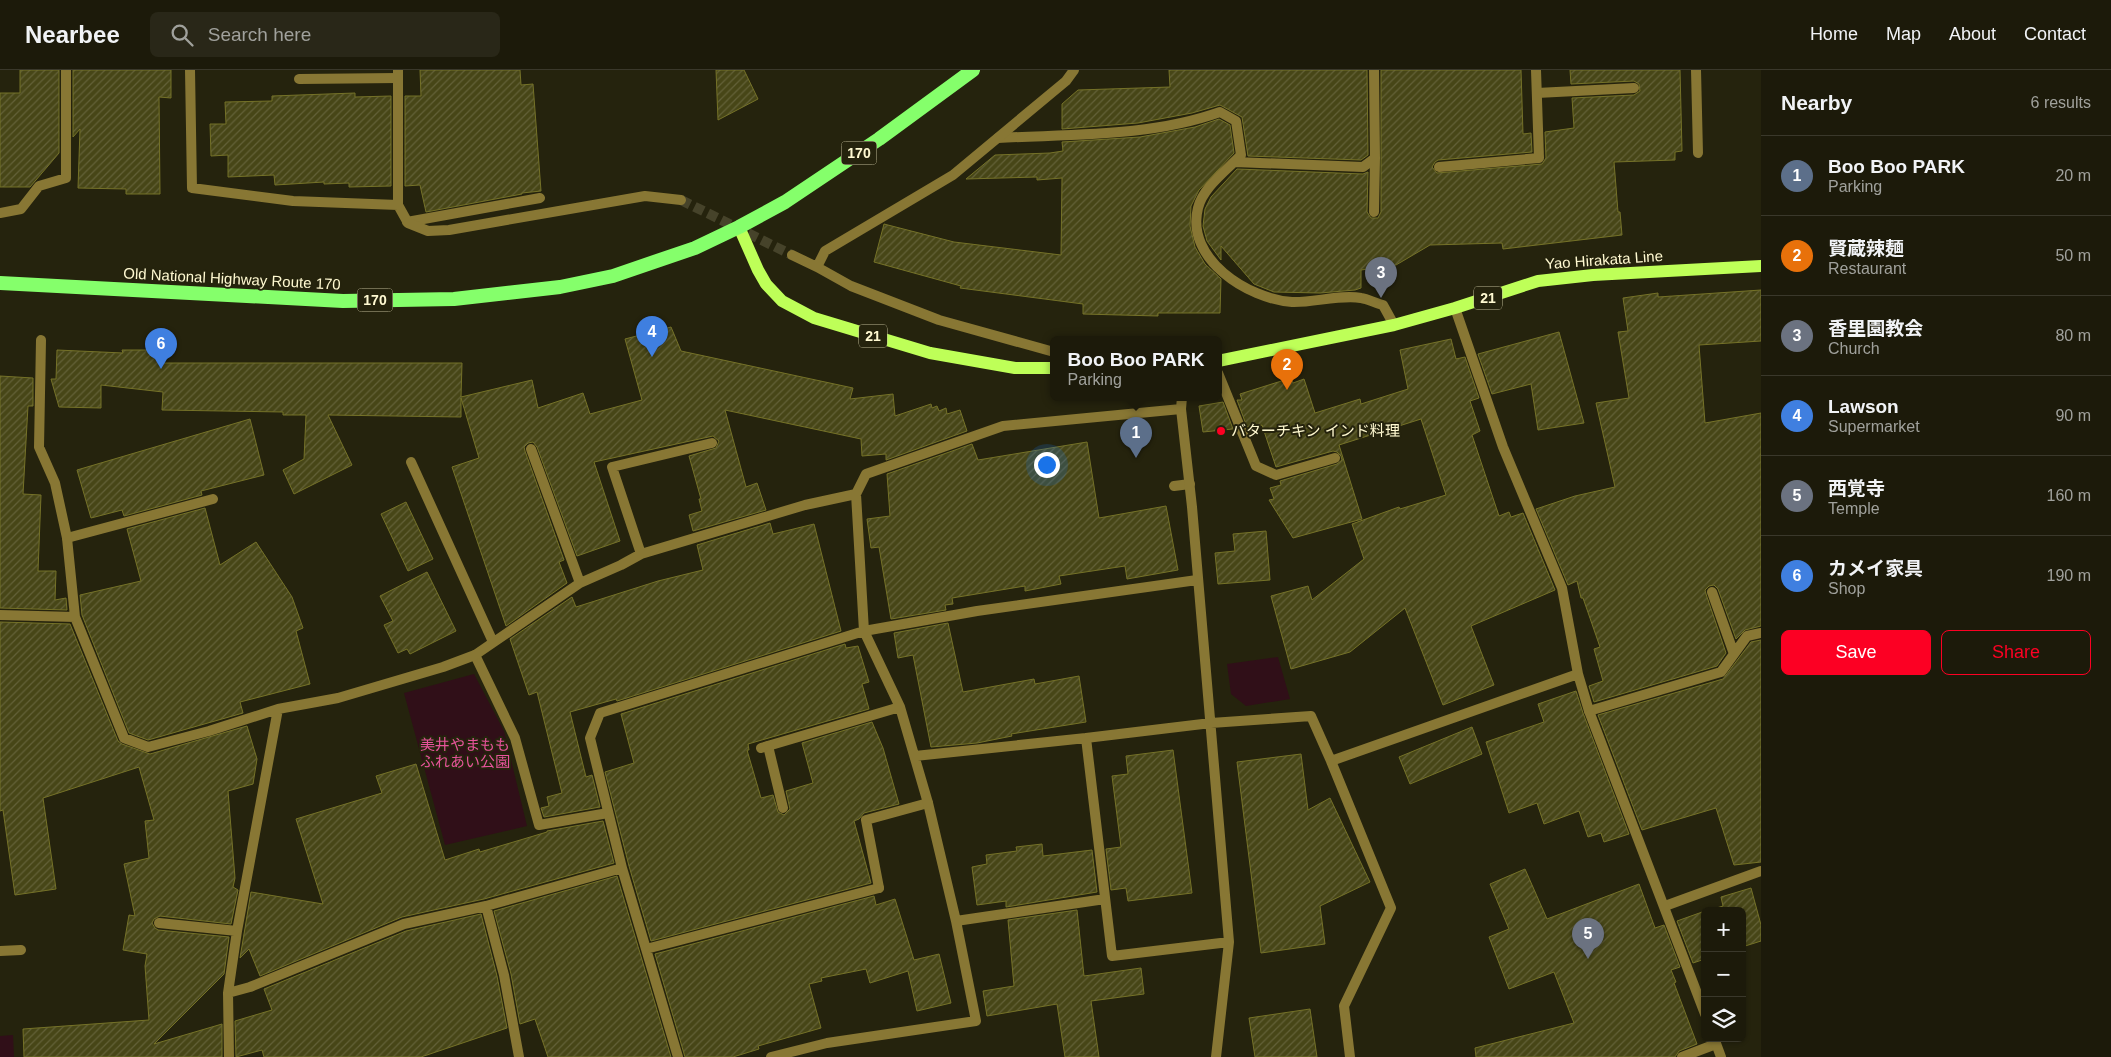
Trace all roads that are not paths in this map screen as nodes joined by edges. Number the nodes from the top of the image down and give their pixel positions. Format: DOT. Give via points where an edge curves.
graph roads {
  1 [pos="66,70"];
  2 [pos="190,70"];
  3 [pos="972,70"];
  4 [pos="1074,70"];
  5 [pos="1374,70"];
  6 [pos="1536,70"];
  7 [pos="1696,70"];
  8 [pos="398,74"];
  9 [pos="299,79"];
  10 [pos="1634,88"];
  11 [pos="1537,93"];
  12 [pos="998,138"];
  13 [pos="1698,153"];
  14 [pos="1375,158"];
  15 [pos="1235,162"];
  16 [pos="1439,167"];
  17 [pos="540,198"];
  18 [pos="681,200"];
  19 [pos="398,205"];
  20 [pos="1374,212"];
  21 [pos="0,213"];
  22 [pos="407,222"];
  23 [pos="739,227"];
  24 [pos="792,255"];
  25 [pos="1761,266"];
  26 [pos="816,267"];
  27 [pos="0,283"];
  28 [pos="1455,308"];
  29 [pos="1394,325"];
  30 [pos="41,340"];
  31 [pos="1050,351"];
  32 [pos="1222,359"];
  33 [pos="1050,368"];
  34 [pos="1222,383"];
  35 [pos="1182,401"];
  36 [pos="1181,409"];
  37 [pos="712,443"];
  38 [pos="531,449"];
  39 [pos="1335,458"];
  40 [pos="411,462"];
  41 [pos="1190,484"];
  42 [pos="1174,486"];
  43 [pos="856,494"];
  44 [pos="213,499"];
  45 [pos="67,538"];
  46 [pos="640,554"];
  47 [pos="1197,580"];
  48 [pos="580,583"];
  49 [pos="1712,592"];
  50 [pos="0,615"];
  51 [pos="75,617"];
  52 [pos="864,631"];
  53 [pos="1761,633"];
  54 [pos="493,642"];
  55 [pos="475,654"];
  56 [pos="1734,654"];
  57 [pos="1578,674"];
  58 [pos="900,707"];
  59 [pos="278,709"];
  60 [pos="1590,711"];
  61 [pos="1211,723"];
  62 [pos="1086,738"];
  63 [pos="915,756"];
  64 [pos="1332,761"];
  65 [pos="928,803"];
  66 [pos="783,808"];
  67 [pos="608,813"];
  68 [pos="622,868"];
  69 [pos="1761,871"];
  70 [pos="1105,898"];
  71 [pos="486,906"];
  72 [pos="1665,906"];
  73 [pos="956,921"];
  74 [pos="159,923"];
  75 [pos="237,931"];
  76 [pos="1230,942"];
  77 [pos="646,949"];
  78 [pos="0,950"];
  79 [pos="21,950"];
  80 [pos="228,993"];
  81 [pos="1701,1003"];
  82 [pos="1713,1042"];
  83 [pos="1715,1042"];
  84 [pos="229,1057"];
  85 [pos="519,1057"];
  86 [pos="678,1057"];
  87 [pos="771,1057"];
  88 [pos="1216,1057"];
  89 [pos="1350,1057"];
  90 [pos="1682,1057"];
  91 [pos="1721,1057"];
  1 -- 21 [label="street" via="66,178 40,186 21,209"];
  2 -- 19 [label="street" via="192,188 293,201"];
  3 -- 23 [label="highway, Old National Highway Route 170 / 170" via="871,144 784,202"];
  4 -- 12 [label="street" via="1066,81"];
  5 -- 14 [label="street"];
  6 -- 11 [label="street"];
  7 -- 13 [label="street"];
  8 -- 9 [label="street"];
  8 -- 19 [label="street"];
  10 -- 11 [label="street"];
  11 -- 16 [label="street" via="1539,158"];
  12 -- 15 [label="street" via="1152,129 1220,112 1236,121 1241,155"];
  12 -- 26 [label="street" via="953,175 825,251"];
  14 -- 15 [label="street" via="1362,167"];
  14 -- 20 [label="street"];
  15 -- 29 [label="street" via="1205,193 1198,208 1196,226 1204,250 1226,277 1264,297 1292,302 1359,297 1383,305"];
  17 -- 22 [label="street"];
  18 -- 22 [label="street" via="644,196 449,230 428,231"];
  19 -- 22 [label="street"];
  23 -- 27 [label="highway, Old National Highway Route 170 / 170" via="695,248 613,276 454,299 343,301"];
  23 -- 33 [label="main road, 21" via="766,284 782,301 814,318 930,353 1014,368"];
  24 -- 26 [label="street"];
  25 -- 28 [label="main road, Yao Hirakata Line / 21" via="1593,275 1538,282"];
  26 -- 31 [label="street" via="851,286 938,320"];
  28 -- 29 [label="main road, Yao Hirakata Line / 21"];
  28 -- 57 [label="street" via="1502,447 1562,588"];
  29 -- 32 [label="main road, Yao Hirakata Line / 21"];
  30 -- 45 [label="street" via="38,447 55,483"];
  34 -- 39 [label="street" via="1256,466 1276,475"];
  35 -- 36 [label="street"];
  36 -- 41 [label="street"];
  36 -- 43 [label="street" via="1003,426 866,474"];
  37 -- 46 [label="street" via="612,467"];
  38 -- 48 [label="street"];
  40 -- 54 [label="street"];
  41 -- 42 [label="street"];
  41 -- 47 [label="street"];
  43 -- 46 [label="street" via="805,505"];
  43 -- 52 [label="street"];
  44 -- 45 [label="street"];
  45 -- 51 [label="street"];
  46 -- 48 [label="street"];
  47 -- 52 [label="street" via="977,611"];
  47 -- 61 [label="street"];
  48 -- 54 [label="street"];
  49 -- 56 [label="street"];
  50 -- 51 [label="street"];
  51 -- 59 [label="street" via="124,738 148,747"];
  52 -- 58 [label="street"];
  52 -- 67 [label="street" via="600,714 590,738"];
  53 -- 56 [label="street" via="1747,636"];
  54 -- 55 [label="street"];
  55 -- 59 [label="street" via="443,668 338,698"];
  55 -- 67 [label="street" via="515,738 539,825"];
  56 -- 60 [label="street" via="1721,672"];
  57 -- 60 [label="street"];
  57 -- 64 [label="street"];
  58 -- 63 [label="street"];
  58 -- 66 [label="street" via="764,747"];
  59 -- 75 [label="street"];
  60 -- 72 [label="street"];
  61 -- 62 [label="street"];
  61 -- 64 [label="street" via="1311,716"];
  61 -- 76 [label="street"];
  62 -- 63 [label="street"];
  62 -- 70 [label="street"];
  63 -- 65 [label="street"];
  64 -- 89 [label="street" via="1391,908 1344,1006"];
  65 -- 73 [label="street"];
  65 -- 77 [label="street" via="866,820 879,888"];
  67 -- 68 [label="street"];
  68 -- 71 [label="street"];
  68 -- 77 [label="street"];
  69 -- 72 [label="street"];
  70 -- 73 [label="street"];
  70 -- 76 [label="street" via="1112,956"];
  71 -- 80 [label="street" via="404,924"];
  71 -- 85 [label="street" via="504,975"];
  72 -- 81 [label="street"];
  73 -- 87 [label="street" via="976,1022 827,1043"];
  74 -- 75 [label="street"];
  75 -- 80 [label="street"];
  76 -- 88 [label="street"];
  77 -- 86 [label="street"];
  78 -- 79 [label="street"];
  80 -- 84 [label="street"];
  82 -- 90 [label="street"];
  83 -- 91 [label="street"];
}
